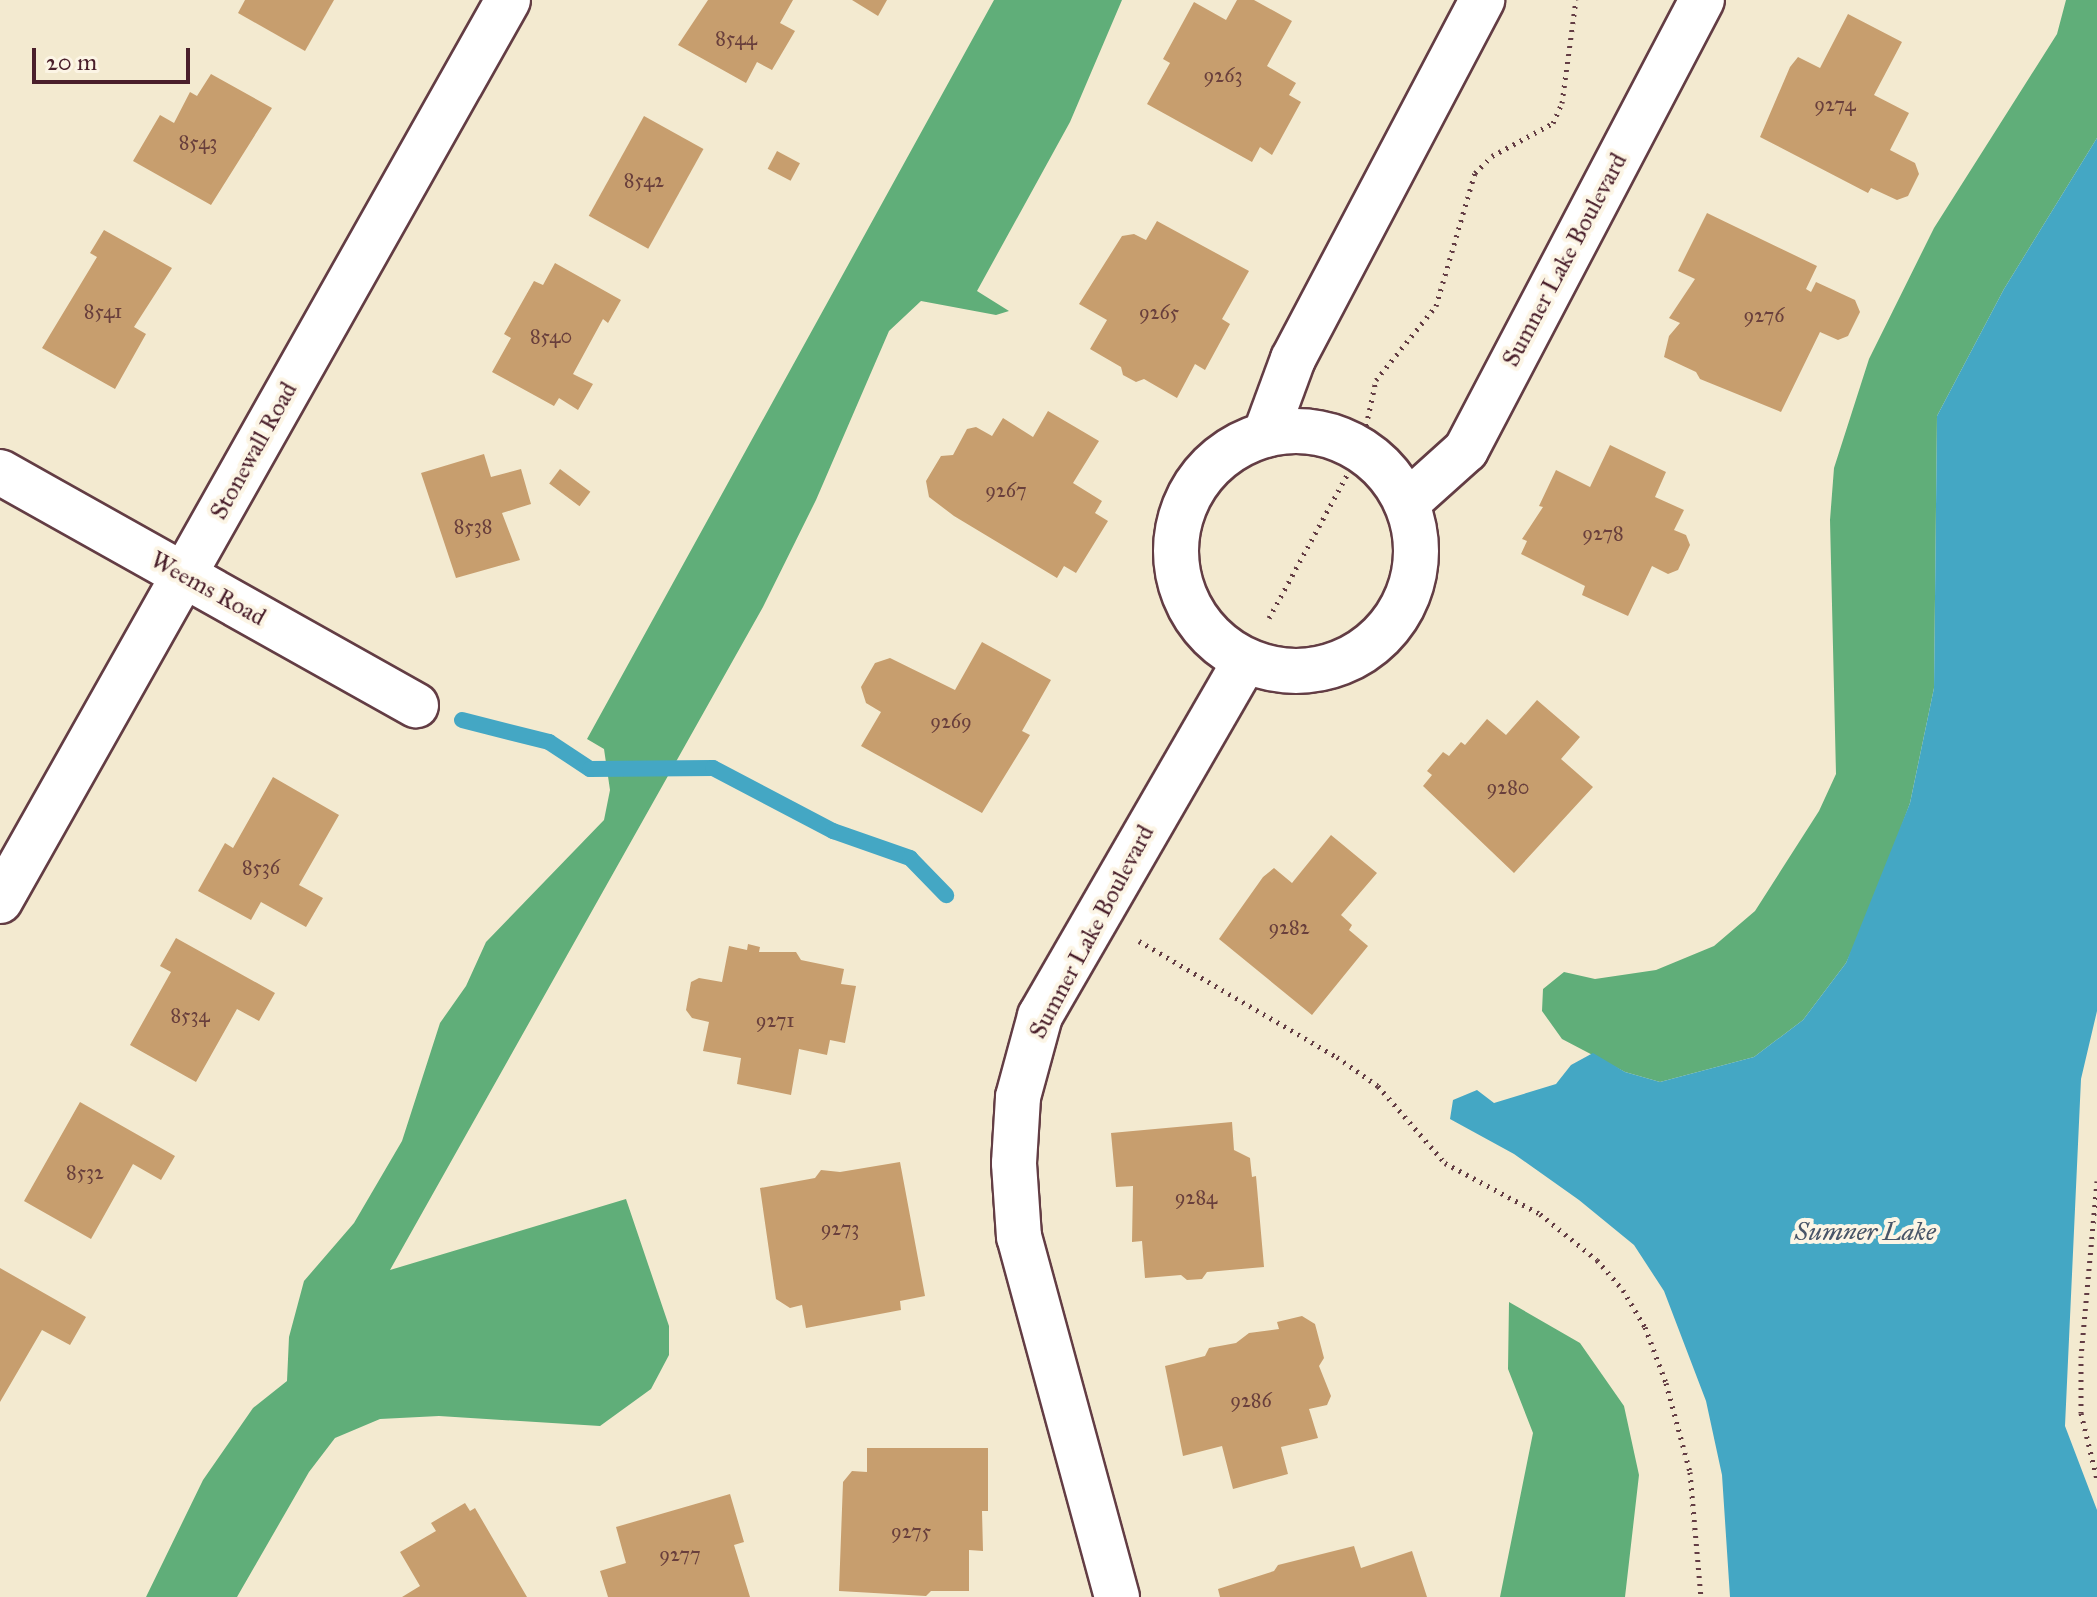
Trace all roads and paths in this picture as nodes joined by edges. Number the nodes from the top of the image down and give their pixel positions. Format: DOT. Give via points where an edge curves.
graph roads {
  1 [pos="508,0"];
  2 [pos="1482,0"];
  3 [pos="1576,0"];
  4 [pos="1702,0"];
  5 [pos="1265,435"];
  6 [pos="1361,449"];
  7 [pos="0,472"];
  8 [pos="1407,503"];
  9 [pos="184,575"];
  10 [pos="1245,661"];
  11 [pos="416,705"];
  12 [pos="0,901"];
  13 [pos="1095,916"];
  14 [pos="2097,1181"];
  15 [pos="2097,1479"];
  16 [pos="1117,1597"];
  17 [pos="1701,1597"];
  1 -- 9 [label="street, Stonewall Road"];
  2 -- 5 [label="street" via="1299,346"];
  3 -- 6 [label="path" via="1562,103 1553,123 1492,156 1475,173 1449,275 1436,306 1376,380"];
  4 -- 8 [label="street, Sumner Lake Boulevard" via="1466,450"];
  5 -- 6 [label="street" via="1301,431"];
  5 -- 10 [label="street" via="1232,449 1205,472 1186,502 1176,537 1177,572 1188,605 1209,634"];
  6 -- 8 [label="street" via="1391,476"];
  6 -- 10 [label="path"];
  7 -- 9 [label="street, Weems Road"];
  8 -- 10 [label="street" via="1416,534 1416,568 1407,599 1389,628 1365,651 1335,665 1301,671"];
  9 -- 11 [label="street, Weems Road"];
  9 -- 12 [label="street, Stonewall Road"];
  10 -- 13 [label="street, Sumner Lake Boulevard"];
  13 -- 16 [label="street, Sumner Lake Boulevard" via="1040,1016 1027,1052 1014,1163 1019,1237"];
  13 -- 17 [label="path" via="1337,1057 1378,1086 1445,1163 1540,1214 1597,1260 1645,1327 1666,1383 1690,1472"];
  14 -- 15 [label="path" via="2081,1356 2081,1413"];
}
